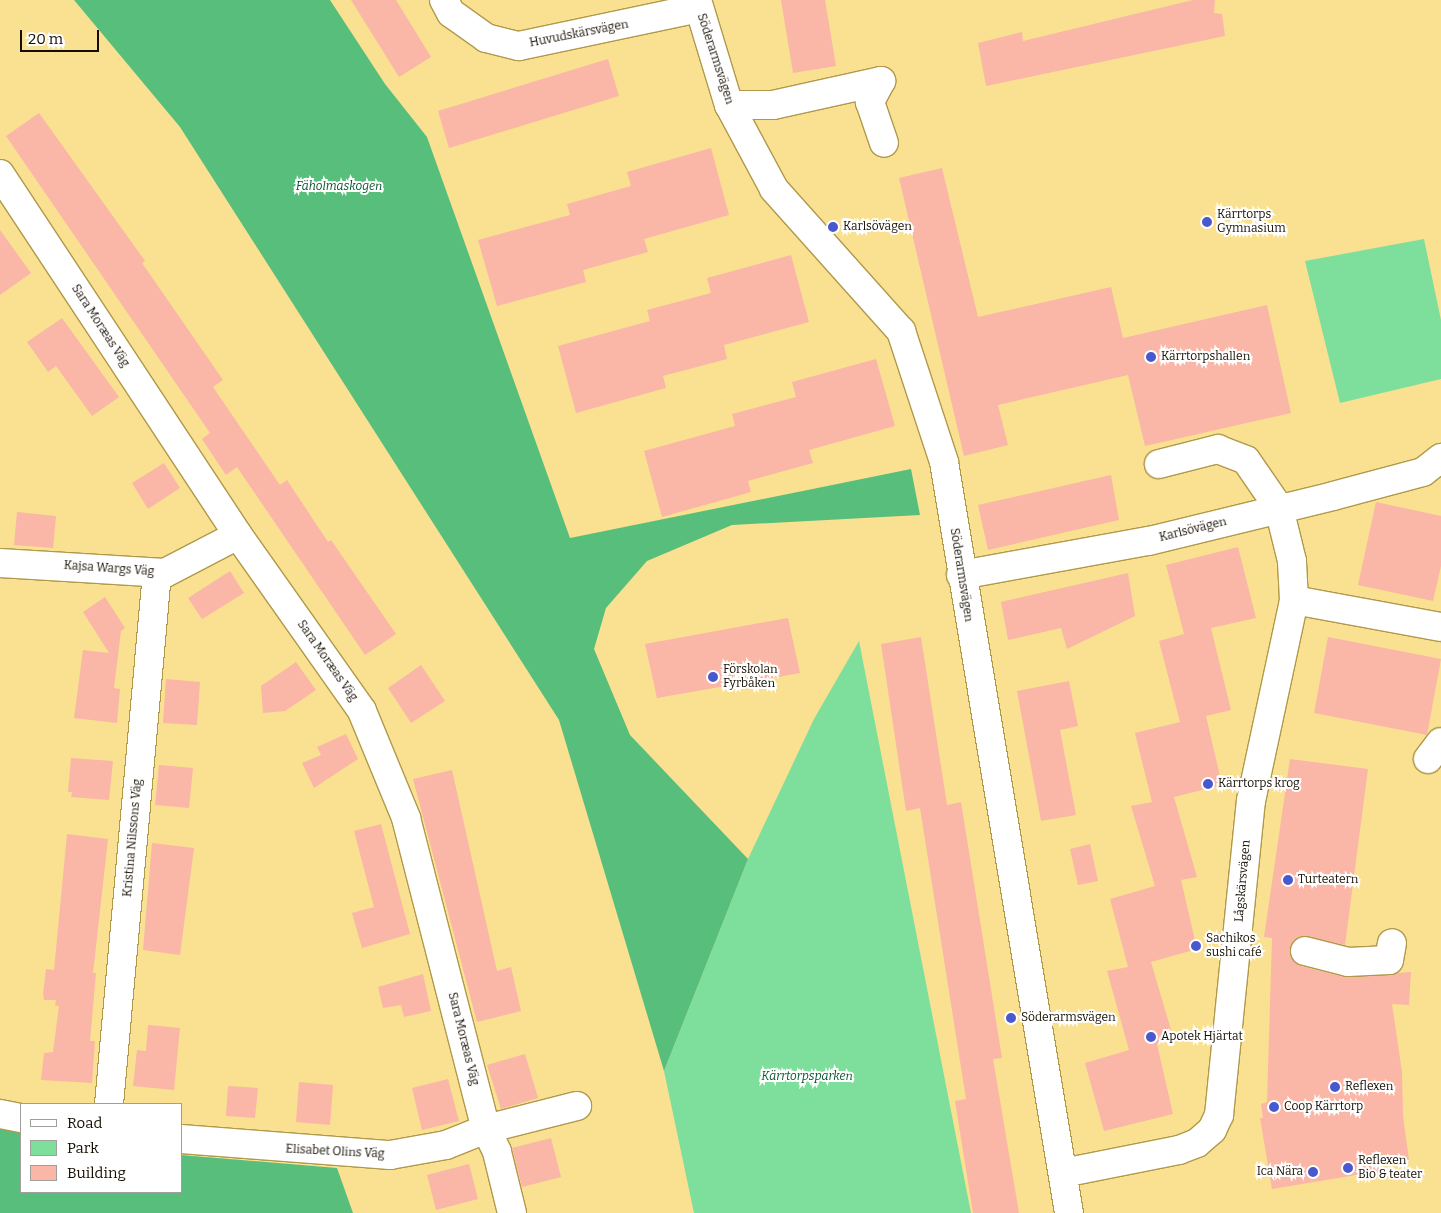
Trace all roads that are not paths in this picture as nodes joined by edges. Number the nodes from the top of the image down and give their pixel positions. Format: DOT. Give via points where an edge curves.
graph roads {
  1 [pos="444,0"];
  2 [pos="698,4"];
  3 [pos="729,105"];
  4 [pos="884,143"];
  5 [pos="0,174"];
  6 [pos="1159,464"];
  7 [pos="1432,465"];
  8 [pos="1279,508"];
  9 [pos="238,536"];
  10 [pos="0,563"];
  11 [pos="157,572"];
  12 [pos="961,575"];
  13 [pos="1294,600"];
  14 [pos="1441,627"];
  15 [pos="1392,943"];
  16 [pos="1305,951"];
  17 [pos="109,1103"];
  18 [pos="577,1106"];
  19 [pos="0,1114"];
  20 [pos="20,1118"];
  21 [pos="486,1129"];
  22 [pos="182,1139"];
  23 [pos="1063,1173"];
  24 [pos="512,1213"];
  25 [pos="1069,1213"];
  1 -- 2 [label="street, Huvudskärsvägen" via="451,12 486,38 519,46"];
  2 -- 3 [label="street, Söderarmsvägen"];
  3 -- 4 [label="street" via="773,105 881,81 870,102"];
  3 -- 12 [label="street, Söderarmsvägen" via="774,189 900,331 944,462"];
  5 -- 9 [label="street, Sara Moræas Väg"];
  6 -- 8 [label="street" via="1218,449 1246,460"];
  7 -- 8 [label="street, Karlsövägen"];
  8 -- 12 [label="street, Karlsövägen" via="1149,541"];
  8 -- 13 [label="street, Lågskärsvägen" via="1292,561"];
  9 -- 11 [label="street, Kajsa Wargs Väg" via="165,573"];
  9 -- 21 [label="street, Sara Moræas Väg" via="366,720 406,818"];
  10 -- 11 [label="street, Kajsa Wargs Väg"];
  11 -- 17 [label="street, Kristina Nilssons Väg"];
  12 -- 23 [label="street, Söderarmsvägen"];
  13 -- 14 [label="street"];
  13 -- 23 [label="street, Lågskärsvägen" via="1251,801 1219,1115 1212,1130 1197,1143 1179,1150"];
  15 -- 16 [label="street" via="1389,960 1348,962"];
  18 -- 21 [label="street, Elisabet Olins Väg"];
  19 -- 20 [label="street"];
  21 -- 22 [label="street, Elisabet Olins Väg" via="446,1145 390,1155"];
  21 -- 24 [label="street, Sara Moræas Väg" via="497,1152"];
  23 -- 25 [label="street, Söderarmsvägen"];
}
